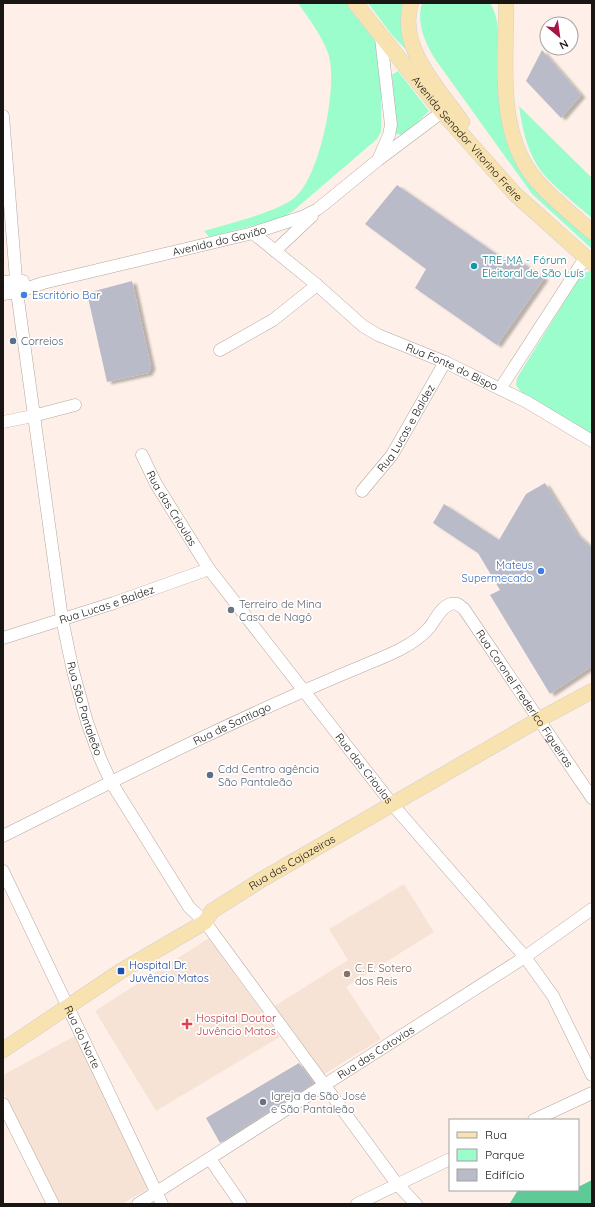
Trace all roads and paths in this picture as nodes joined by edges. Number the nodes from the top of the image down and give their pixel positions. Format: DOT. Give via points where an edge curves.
graph roads {
  1 [pos="355,3"];
  2 [pos="411,3"];
  3 [pos="501,3"];
  4 [pos="506,3"];
  5 [pos="507,31"];
  6 [pos="381,38"];
  7 [pos="442,112"];
  8 [pos="3,116"];
  9 [pos="378,160"];
  10 [pos="500,176"];
  11 [pos="318,209"];
  12 [pos="592,232"];
  13 [pos="253,233"];
  14 [pos="275,251"];
  15 [pos="588,260"];
  16 [pos="3,282"];
  17 [pos="317,285"];
  18 [pos="16,286"];
  19 [pos="3,294"];
  20 [pos="220,350"];
  21 [pos="445,362"];
  22 [pos="500,389"];
  23 [pos="75,405"];
  24 [pos="33,416"];
  25 [pos="3,422"];
  26 [pos="592,441"];
  27 [pos="142,455"];
  28 [pos="362,491"];
  29 [pos="209,569"];
  30 [pos="453,603"];
  31 [pos="62,619"];
  32 [pos="3,638"];
  33 [pos="303,691"];
  34 [pos="592,691"];
  35 [pos="538,720"];
  36 [pos="111,782"];
  37 [pos="592,798"];
  38 [pos="392,804"];
  39 [pos="3,836"];
  40 [pos="3,871"];
  41 [pos="592,909"];
  42 [pos="205,922"];
  43 [pos="525,956"];
  44 [pos="68,1006"];
  45 [pos="3,1050"];
  46 [pos="592,1075"];
  47 [pos="325,1086"];
  48 [pos="592,1093"];
  49 [pos="3,1104"];
  50 [pos="536,1119"];
  51 [pos="210,1159"];
  52 [pos="449,1159"];
  53 [pos="397,1184"];
  54 [pos="156,1192"];
  55 [pos="53,1204"];
  56 [pos="138,1204"];
  57 [pos="162,1204"];
  58 [pos="241,1204"];
  59 [pos="357,1204"];
  60 [pos="416,1204"];
  1 -- 6 [label="main road, Avenida Senador Vitorino Freire"];
  2 -- 10 [label="main road" via="408,26 417,55"];
  3 -- 5 [label="main road"];
  4 -- 5 [label="main road"];
  5 -- 12 [label="main road" via="507,102 521,158 543,188"];
  6 -- 7 [label="main road, Avenida Senador Vitorino Freire"];
  6 -- 9 [label="street, Avenida do Gavião" via="391,125"];
  7 -- 9 [label="street, Avenida do Gavião"];
  7 -- 10 [label="main road, Avenida Senador Vitorino Freire"];
  8 -- 18 [label="street, Rua São Pantaleão"];
  9 -- 11 [label="street, Avenida do Gavião"];
  10 -- 15 [label="main road, Avenida Senador Vitorino Freire" via="515,194"];
  11 -- 13 [label="street, Avenida do Gavião" via="290,222"];
  11 -- 14 [label="street"];
  13 -- 14 [label="street, Rua Fonte do Bispo"];
  13 -- 18 [label="street, Avenida do Gavião" via="43,283"];
  14 -- 17 [label="street, Rua Fonte do Bispo"];
  15 -- 22 [label="street"];
  16 -- 18 [label="street, Avenida do Gavião"];
  17 -- 20 [label="street" via="273,320"];
  17 -- 21 [label="street, Rua Fonte do Bispo" via="378,336"];
  18 -- 19 [label="street, Avenida do Gavião"];
  18 -- 24 [label="street, Rua São Pantaleão"];
  21 -- 22 [label="street, Rua Fonte do Bispo"];
  21 -- 28 [label="street, Rua Lucas e Baldez" via="392,455"];
  22 -- 26 [label="street, Rua Fonte do Bispo"];
  23 -- 24 [label="street"];
  24 -- 25 [label="street"];
  24 -- 31 [label="street, Rua São Pantaleão"];
  27 -- 29 [label="street, Rua das Crioulas" via="156,484"];
  29 -- 31 [label="street, Rua Lucas e Baldez"];
  29 -- 33 [label="street, Rua das Crioulas"];
  30 -- 33 [label="street, Rua de Santiago" via="442,611 418,639 393,653"];
  30 -- 35 [label="street, Rua Coronel Frederico Figueiras" via="464,609"];
  31 -- 32 [label="street, Rua Lucas e Baldez"];
  31 -- 36 [label="street, Rua São Pantaleão" via="87,722"];
  33 -- 36 [label="street, Rua de Santiago"];
  33 -- 38 [label="street, Rua das Crioulas"];
  34 -- 35 [label="main road, Rua das Cajazeiras"];
  35 -- 37 [label="street, Rua Coronel Frederico Figueiras"];
  35 -- 38 [label="main road, Rua das Cajazeiras"];
  36 -- 39 [label="street, Rua de Santiago"];
  36 -- 42 [label="street, Rua São Pantaleão" via="189,907"];
  38 -- 42 [label="main road, Rua das Cajazeiras" via="261,880 212,911"];
  38 -- 43 [label="street, Rua das Crioulas"];
  40 -- 44 [label="street, Rua do Norte"];
  41 -- 43 [label="street, Rua das Cotovias"];
  42 -- 44 [label="main road, Rua das Cajazeiras" via="121,971"];
  42 -- 47 [label="street, Rua São Pantaleão"];
  43 -- 46 [label="street, Rua das Crioulas" via="553,996"];
  43 -- 47 [label="street, Rua das Cotovias"];
  44 -- 45 [label="main road, Rua das Cajazeiras"];
  44 -- 54 [label="street, Rua do Norte"];
  47 -- 51 [label="street, Rua das Cotovias"];
  47 -- 53 [label="street, Rua São Pantaleão"];
  48 -- 50 [label="street"];
  49 -- 55 [label="street"];
  51 -- 54 [label="street, Rua das Cotovias"];
  51 -- 58 [label="street"];
  52 -- 53 [label="street"];
  53 -- 59 [label="street"];
  53 -- 60 [label="street, Rua São Pantaleão"];
  54 -- 56 [label="street, Rua das Cotovias"];
  54 -- 57 [label="street, Rua do Norte"];
}
